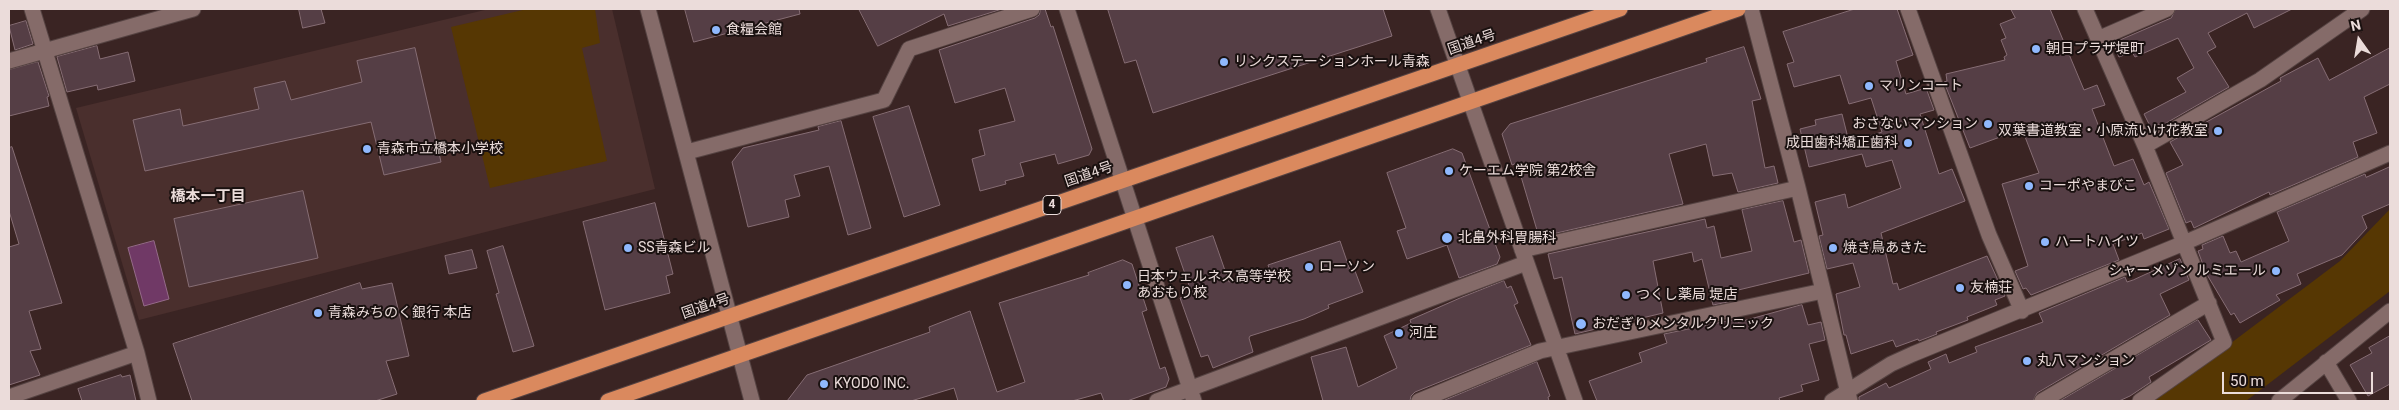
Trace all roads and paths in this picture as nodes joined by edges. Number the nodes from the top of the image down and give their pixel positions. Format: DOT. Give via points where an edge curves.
graph roads {
  1 [pos="32,9"];
  2 [pos="193,9"];
  3 [pos="648,9"];
  4 [pos="1032,9"];
  5 [pos="1067,9"];
  6 [pos="1438,9"];
  7 [pos="1616,9"];
  8 [pos="1738,9"];
  9 [pos="1751,9"];
  10 [pos="1908,9"];
  11 [pos="2085,9"];
  12 [pos="2167,9"];
  13 [pos="2362,9"];
  14 [pos="2098,38"];
  15 [pos="46,50"];
  16 [pos="9,61"];
  17 [pos="1458,65"];
  18 [pos="1470,101"];
  19 [pos="2145,146"];
  20 [pos="686,152"];
  21 [pos="2390,152"];
  22 [pos="1122,181"];
  23 [pos="1798,188"];
  24 [pos="1135,220"];
  25 [pos="2184,243"];
  26 [pos="1524,257"];
  27 [pos="1823,291"];
  28 [pos="2209,303"];
  29 [pos="2022,310"];
  30 [pos="2390,311"];
  31 [pos="730,316"];
  32 [pos="1556,348"];
  33 [pos="137,353"];
  34 [pos="740,355"];
  35 [pos="2326,362"];
  36 [pos="1192,396"];
  37 [pos="9,397"];
  38 [pos="1848,397"];
  39 [pos="149,401"];
  40 [pos="484,401"];
  41 [pos="608,401"];
  42 [pos="752,401"];
  43 [pos="1157,401"];
  44 [pos="1419,401"];
  45 [pos="1575,401"];
  46 [pos="1832,401"];
  47 [pos="2042,401"];
  48 [pos="2140,401"];
  49 [pos="2279,401"];
  50 [pos="2349,401"];
  1 -- 15 [label="street"];
  2 -- 15 [label="street"];
  3 -- 20 [label="street"];
  4 -- 20 [label="street" via="909,49 884,100"];
  5 -- 22 [label="street"];
  6 -- 17 [label="street"];
  7 -- 17 [label="highway, 国道4号 / 4"];
  8 -- 18 [label="highway"];
  9 -- 23 [label="street"];
  10 -- 29 [label="street" via="1989,235"];
  11 -- 14 [label="street"];
  12 -- 14 [label="street"];
  13 -- 19 [label="street" via="2260,80"];
  14 -- 19 [label="street"];
  15 -- 16 [label="street"];
  15 -- 33 [label="street"];
  17 -- 18 [label="street"];
  17 -- 22 [label="highway, 国道4号 / 4"];
  18 -- 24 [label="highway"];
  18 -- 26 [label="street"];
  19 -- 25 [label="street"];
  20 -- 31 [label="street"];
  21 -- 25 [label="street"];
  22 -- 24 [label="street"];
  22 -- 31 [label="highway, 国道4号 / 4"];
  23 -- 26 [label="street"];
  23 -- 27 [label="street"];
  24 -- 34 [label="highway"];
  24 -- 36 [label="street"];
  25 -- 28 [label="street"];
  25 -- 29 [label="street"];
  26 -- 32 [label="street"];
  26 -- 36 [label="street"];
  27 -- 32 [label="street"];
  27 -- 38 [label="street"];
  28 -- 47 [label="street"];
  28 -- 48 [label="street" via="2224,342"];
  29 -- 38 [label="street" via="1891,364"];
  30 -- 35 [label="street"];
  31 -- 34 [label="street"];
  31 -- 40 [label="highway, 国道4号 / 4"];
  32 -- 44 [label="street" via="1540,351"];
  32 -- 45 [label="street"];
  33 -- 37 [label="street"];
  33 -- 39 [label="street"];
  34 -- 41 [label="highway"];
  34 -- 42 [label="street"];
  35 -- 49 [label="street"];
  35 -- 50 [label="street"];
  36 -- 43 [label="street"];
  38 -- 46 [label="street"];
}
